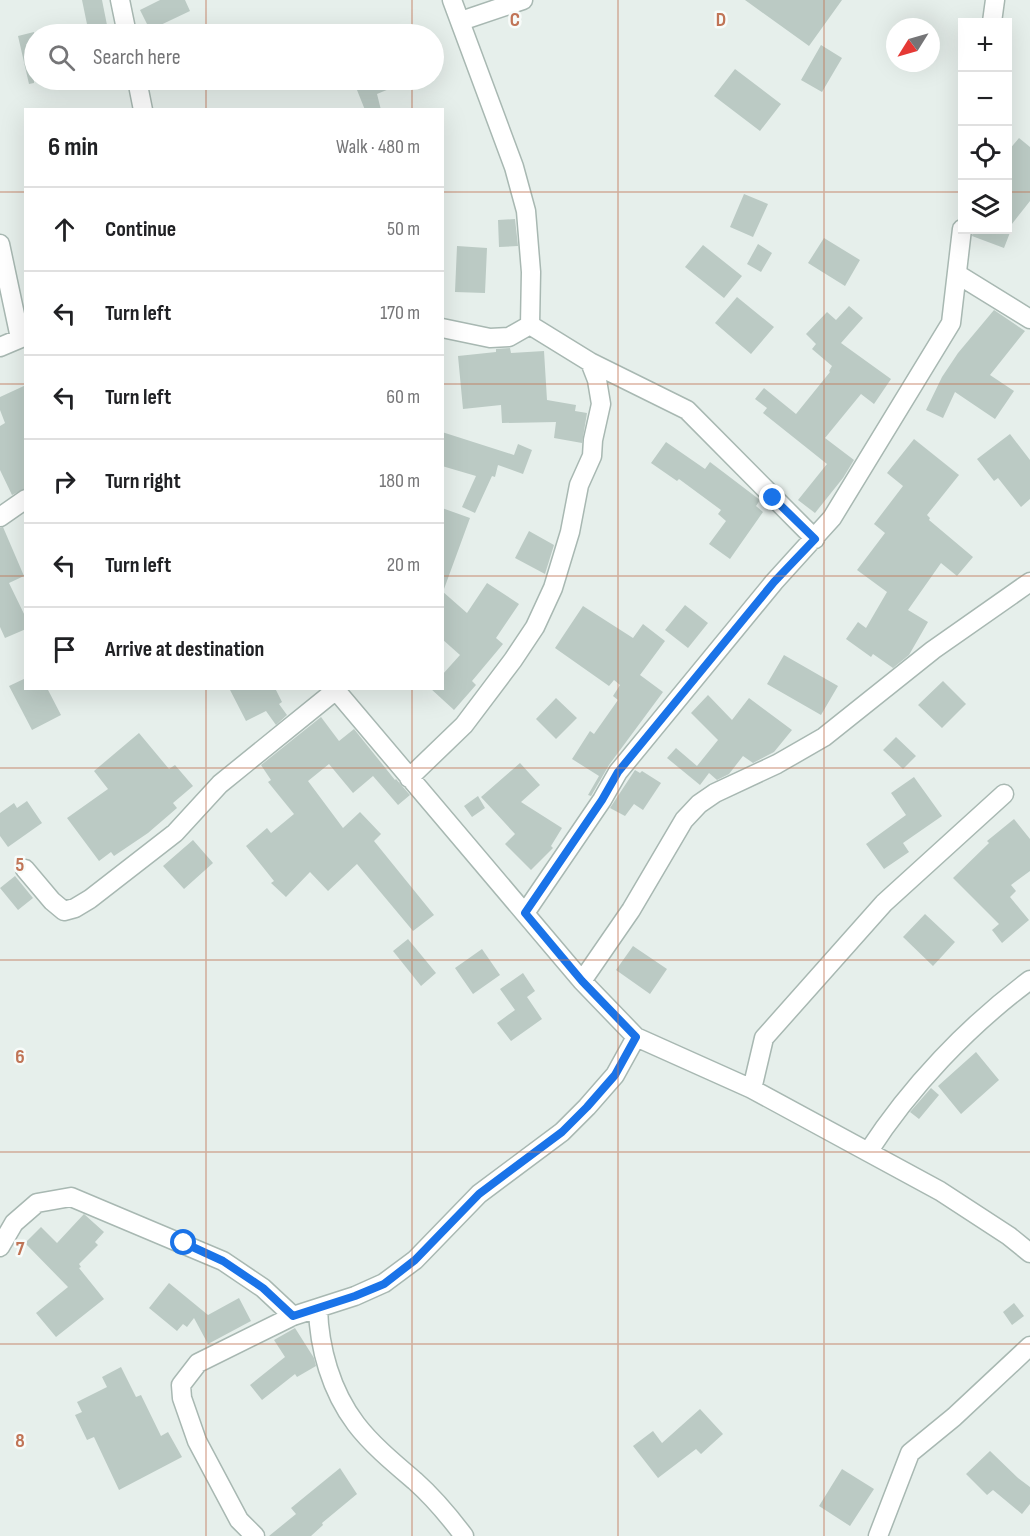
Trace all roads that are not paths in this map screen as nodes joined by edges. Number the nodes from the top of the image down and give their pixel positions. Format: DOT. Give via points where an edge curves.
graph roads {
  1 [pos="120,0"];
  2 [pos="452,0"];
  3 [pos="523,0"];
  4 [pos="995,0"];
  5 [pos="993,18"];
  6 [pos="461,21"];
  7 [pos="125,24"];
  8 [pos="139,90"];
  9 [pos="143,108"];
  10 [pos="962,234"];
  11 [pos="0,244"];
  12 [pos="957,274"];
  13 [pos="1030,319"];
  14 [pos="530,325"];
  15 [pos="444,328"];
  16 [pos="23,337"];
  17 [pos="0,347"];
  18 [pos="590,362"];
  19 [pos="24,500"];
  20 [pos="0,517"];
  21 [pos="815,539"];
  22 [pos="1030,582"];
  23 [pos="334,690"];
  24 [pos="336,690"];
  25 [pos="409,778"];
  26 [pos="1005,794"];
  27 [pos="26,868"];
  28 [pos="525,913"];
  29 [pos="1030,980"];
  30 [pos="582,981"];
  31 [pos="636,1037"];
  32 [pos="752,1089"];
  33 [pos="867,1152"];
  34 [pos="0,1247"];
  35 [pos="1030,1252"];
  36 [pos="318,1308"];
  37 [pos="293,1316"];
  38 [pos="1030,1346"];
  39 [pos="255,1536"];
  40 [pos="464,1536"];
  41 [pos="878,1536"];
  1 -- 7 [label="street"];
  2 -- 6 [label="street"];
  3 -- 6 [label="street"];
  4 -- 5 [label="street"];
  6 -- 14 [label="street" via="526,211"];
  8 -- 9 [label="street"];
  10 -- 12 [label="street"];
  11 -- 16 [label="street"];
  12 -- 13 [label="street"];
  12 -- 21 [label="street" via="951,323 832,518"];
  14 -- 15 [label="street" via="509,337 490,338"];
  14 -- 18 [label="street"];
  16 -- 17 [label="street"];
  18 -- 21 [label="street" via="687,410"];
  18 -- 25 [label="street" via="601,404 592,456 579,484 553,588 535,627 490,691 464,725"];
  19 -- 20 [label="street"];
  21 -- 28 [label="street" via="774,582 618,772"];
  22 -- 30 [label="street" via="933,650 824,737 699,804 684,820 631,910"];
  23 -- 27 [label="street" via="220,784 175,833 75,908 64,910 52,901"];
  24 -- 25 [label="street"];
  25 -- 28 [label="street"];
  26 -- 32 [label="street" via="884,903 764,1038"];
  28 -- 30 [label="street"];
  29 -- 33 [label="street" via="945,1055 889,1119"];
  30 -- 31 [label="street"];
  31 -- 32 [label="street"];
  31 -- 36 [label="street" via="615,1075 587,1107 562,1132 479,1194 415,1260 384,1284"];
  32 -- 33 [label="street"];
  33 -- 35 [label="street" via="940,1191"];
  34 -- 37 [label="street" via="14,1223 37,1203 72,1197 223,1261 263,1288"];
  36 -- 37 [label="street"];
  36 -- 40 [label="street" via="325,1359 356,1424"];
  37 -- 39 [label="street" via="198,1363 181,1385 197,1441 238,1520"];
  38 -- 41 [label="street" via="910,1453"];
}
